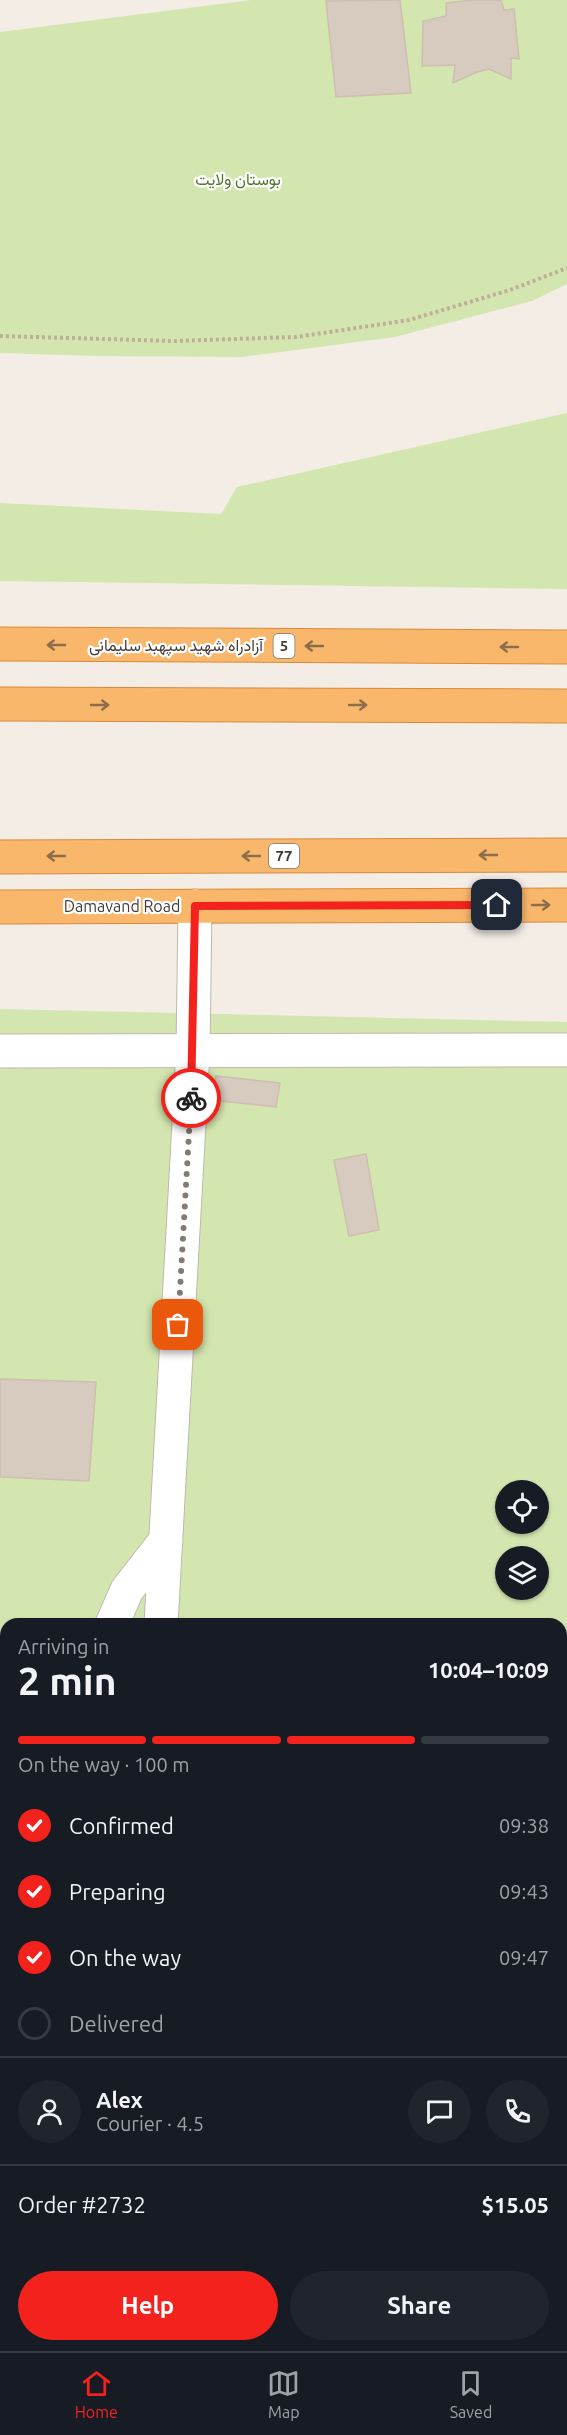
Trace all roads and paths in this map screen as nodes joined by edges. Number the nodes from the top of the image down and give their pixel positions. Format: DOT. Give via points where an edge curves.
graph roads {
  1 [pos="567,268"];
  2 [pos="0,336"];
  3 [pos="0,644"];
  4 [pos="567,647"];
  5 [pos="0,705"];
  6 [pos="567,706"];
  7 [pos="567,855"];
  8 [pos="0,856"];
  9 [pos="567,905"];
  10 [pos="195,906"];
  11 [pos="0,907"];
  12 [pos="567,1050"];
  13 [pos="0,1051"];
  14 [pos="193,1052"];
  15 [pos="166,1540"];
  16 [pos="115,1618"];
  17 [pos="161,1618"];
  1 -- 2 [label="path" via="510,290 409,320 296,337 174,341"];
  4 -- 3 [label="highway, آزادراه شهید سپهبد سلیمانی / 5, one-way"];
  5 -- 6 [label="highway, one-way"];
  7 -- 8 [label="highway, 77, one-way"];
  10 -- 9 [label="highway, Damavand Road, one-way"];
  10 -- 11 [label="highway, Damavand Road"];
  10 -- 14 [label="street"];
  12 -- 14 [label="street"];
  13 -- 14 [label="street"];
  14 -- 15 [label="street"];
  15 -- 16 [label="street" via="127,1590"];
  15 -- 17 [label="street"];
}
